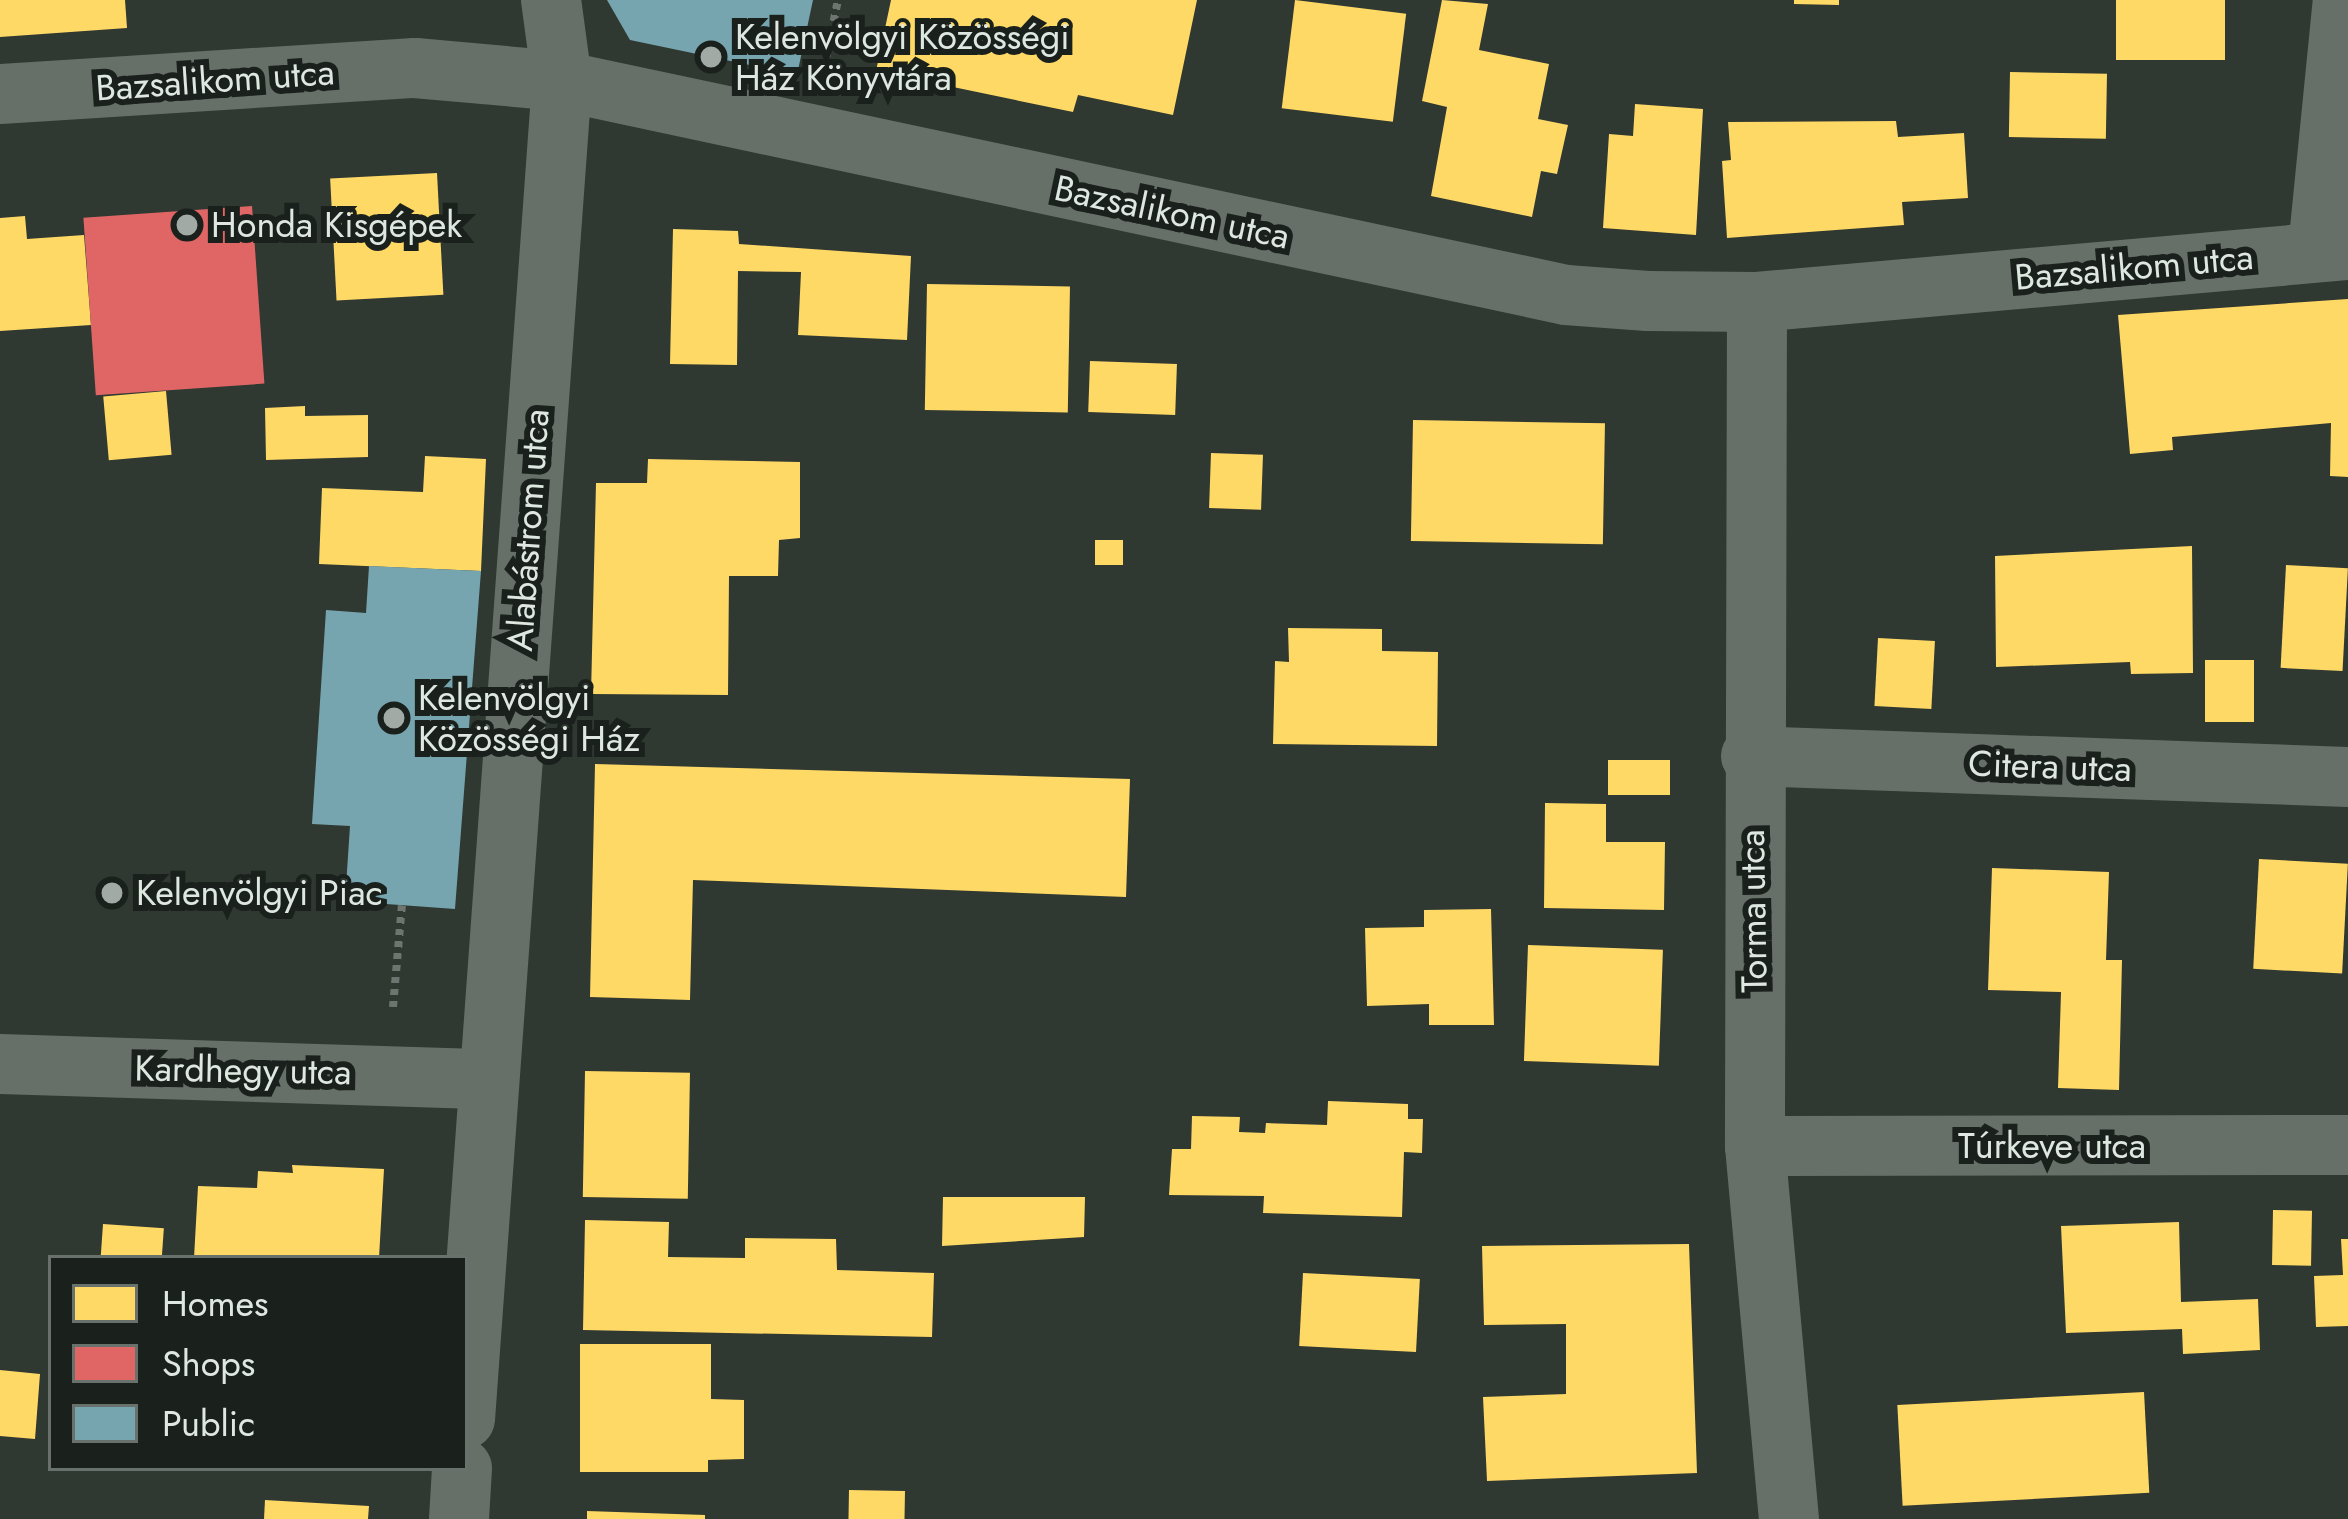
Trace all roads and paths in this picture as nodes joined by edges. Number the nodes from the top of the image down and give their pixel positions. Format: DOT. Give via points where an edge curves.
graph roads {
  1 [pos="551,0"];
  2 [pos="2343,0"];
  3 [pos="562,81"];
  4 [pos="0,94"];
  5 [pos="2333,249"];
  6 [pos="1757,302"];
  7 [pos="1751,756"];
  8 [pos="2348,777"];
  9 [pos="402,905"];
  10 [pos="0,1064"];
  11 [pos="386,1074"];
  12 [pos="486,1079"];
  13 [pos="2348,1145"];
  14 [pos="1755,1146"];
  15 [pos="468,1370"];
  16 [pos="462,1471"];
  17 [pos="459,1519"];
  18 [pos="1789,1519"];
  1 -- 3 [label="street, Alabástrom utca"];
  2 -- 5 [label="street"];
  3 -- 4 [label="street, Bazsalikom utca" via="415,68"];
  3 -- 6 [label="street, Bazsalikom utca" via="1566,295"];
  3 -- 12 [label="street, Alabástrom utca"];
  5 -- 6 [label="street, Bazsalikom utca"];
  6 -- 7 [label="street, Torma utca"];
  7 -- 8 [label="street, Citera utca"];
  7 -- 14 [label="street, Torma utca"];
  9 -- 11 [label="path"];
  10 -- 11 [label="street, Kardhegy utca"];
  11 -- 12 [label="street, Kardhegy utca"];
  12 -- 15 [label="street, Alabástrom utca"];
  13 -- 14 [label="street, Túrkeve utca"];
  14 -- 18 [label="street, Torma utca"];
  16 -- 17 [label="street"];
}
